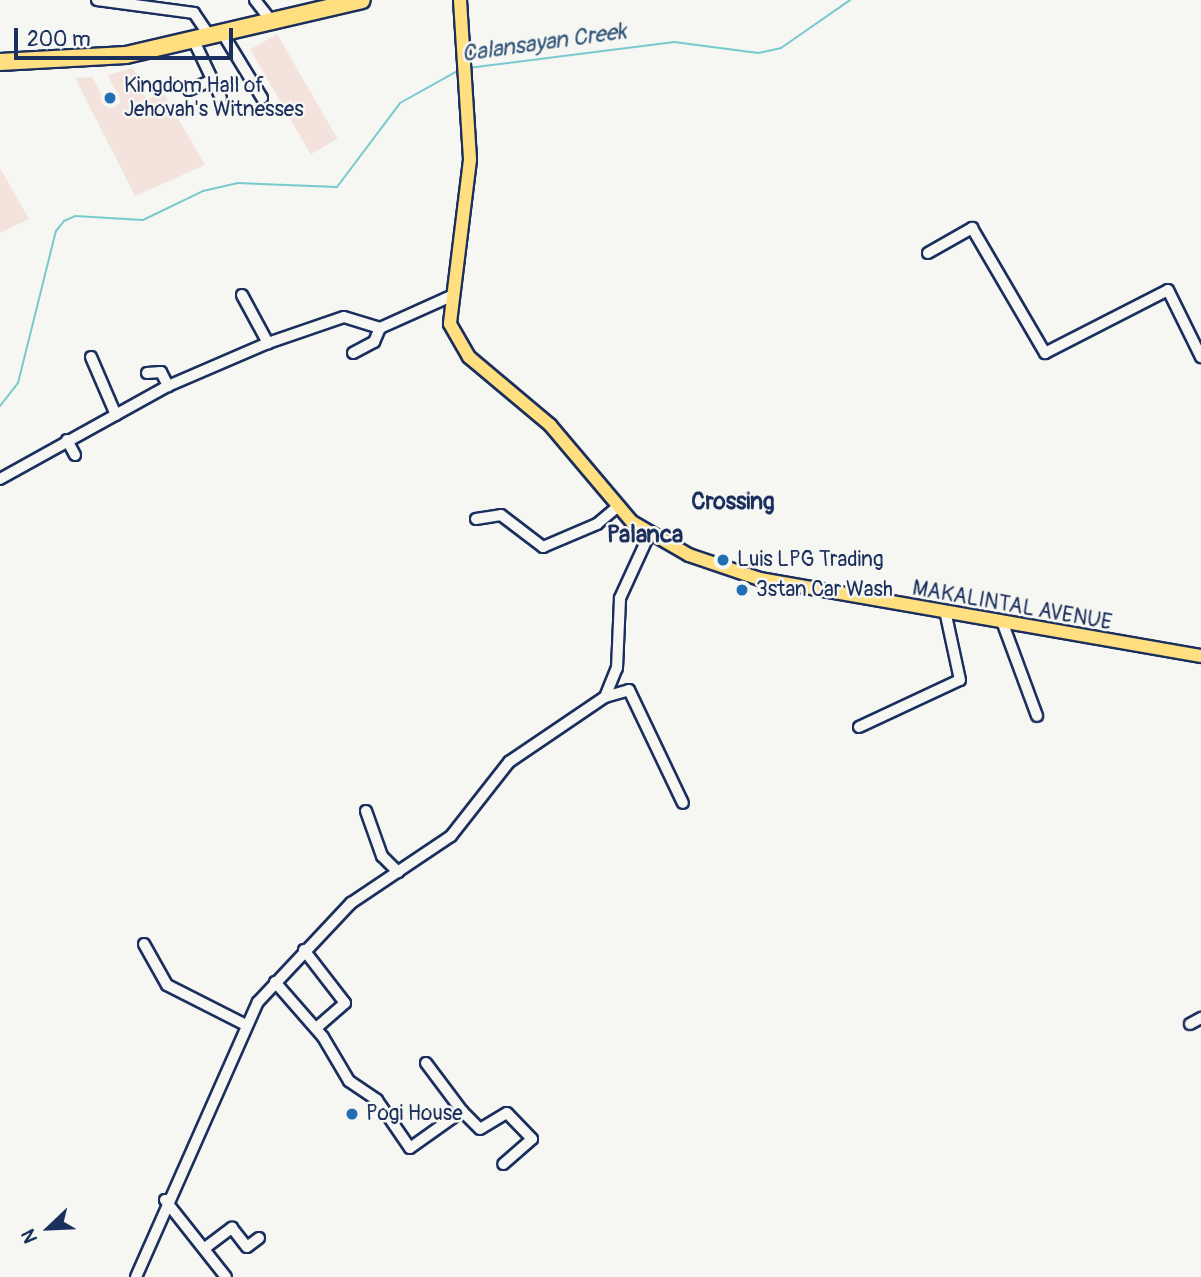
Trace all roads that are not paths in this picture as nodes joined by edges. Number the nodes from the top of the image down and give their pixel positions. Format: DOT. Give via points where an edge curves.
graph roads {
  1 [pos="97,0"];
  2 [pos="254,0"];
  3 [pos="362,0"];
  4 [pos="460,0"];
  5 [pos="272,22"];
  6 [pos="209,37"];
  7 [pos="0,62"];
  8 [pos="213,80"];
  9 [pos="189,90"];
  10 [pos="221,97"];
  11 [pos="262,97"];
  12 [pos="928,254"];
  13 [pos="242,295"];
  14 [pos="449,297"];
  15 [pos="380,328"];
  16 [pos="268,343"];
  17 [pos="353,353"];
  18 [pos="1201,357"];
  19 [pos="91,358"];
  20 [pos="147,373"];
  21 [pos="168,386"];
  22 [pos="116,415"];
  23 [pos="67,440"];
  24 [pos="75,455"];
  25 [pos="0,479"];
  26 [pos="617,507"];
  27 [pos="476,519"];
  28 [pos="649,535"];
  29 [pos="946,615"];
  30 [pos="1003,624"];
  31 [pos="1201,656"];
  32 [pos="605,697"];
  33 [pos="1037,716"];
  34 [pos="859,727"];
  35 [pos="683,803"];
  36 [pos="366,811"];
  37 [pos="398,872"];
  38 [pos="144,944"];
  39 [pos="304,950"];
  40 [pos="275,982"];
  41 [pos="1201,1018"];
  42 [pos="1190,1024"];
  43 [pos="246,1025"];
  44 [pos="316,1028"];
  45 [pos="426,1063"];
  46 [pos="462,1111"];
  47 [pos="503,1164"];
  48 [pos="165,1200"];
  49 [pos="259,1238"];
  50 [pos="205,1248"];
  51 [pos="136,1277"];
  52 [pos="226,1277"];
  1 -- 6 [label="street" via="194,13"];
  2 -- 5 [label="street"];
  3 -- 5 [label="highway"];
  4 -- 14 [label="main road, MAKALINTAL AVENUE" via="467,81 468,192"];
  5 -- 6 [label="highway"];
  6 -- 7 [label="highway" via="126,55"];
  6 -- 8 [label="street"];
  6 -- 11 [label="street"];
  8 -- 9 [label="street"];
  8 -- 10 [label="street"];
  12 -- 18 [label="street" via="972,228 1045,353 1168,290"];
  13 -- 16 [label="street"];
  14 -- 15 [label="street"];
  14 -- 26 [label="main road, MAKALINTAL AVENUE" via="457,342 490,379 550,425"];
  15 -- 16 [label="street" via="344,317"];
  15 -- 17 [label="street" via="374,342"];
  16 -- 21 [label="street"];
  19 -- 22 [label="street"];
  20 -- 21 [label="street" via="161,372"];
  21 -- 22 [label="street"];
  22 -- 23 [label="street"];
  23 -- 24 [label="street"];
  23 -- 25 [label="street"];
  26 -- 27 [label="street" via="597,524 543,547 501,515"];
  26 -- 28 [label="main road, MAKALINTAL AVENUE"];
  28 -- 29 [label="main road, MAKALINTAL AVENUE" via="760,579"];
  28 -- 32 [label="street" via="620,597 617,668"];
  29 -- 30 [label="main road, MAKALINTAL AVENUE"];
  29 -- 34 [label="street" via="960,680"];
  30 -- 31 [label="main road, MAKALINTAL AVENUE"];
  30 -- 33 [label="street"];
  32 -- 35 [label="street" via="629,690"];
  32 -- 37 [label="street" via="509,762 451,836"];
  36 -- 37 [label="street" via="382,856"];
  37 -- 39 [label="street" via="351,903"];
  38 -- 43 [label="street" via="167,985"];
  39 -- 40 [label="street"];
  39 -- 44 [label="street" via="345,1003"];
  40 -- 43 [label="street"];
  40 -- 44 [label="street"];
  41 -- 42 [label="street"];
  43 -- 48 [label="street" via="208,1123"];
  44 -- 46 [label="street" via="346,1077 377,1100 410,1148"];
  45 -- 46 [label="street"];
  46 -- 47 [label="street" via="480,1129 507,1114 532,1136"];
  48 -- 50 [label="street"];
  48 -- 51 [label="street"];
  49 -- 50 [label="street" via="247,1247 232,1228"];
  50 -- 52 [label="street"];
}
